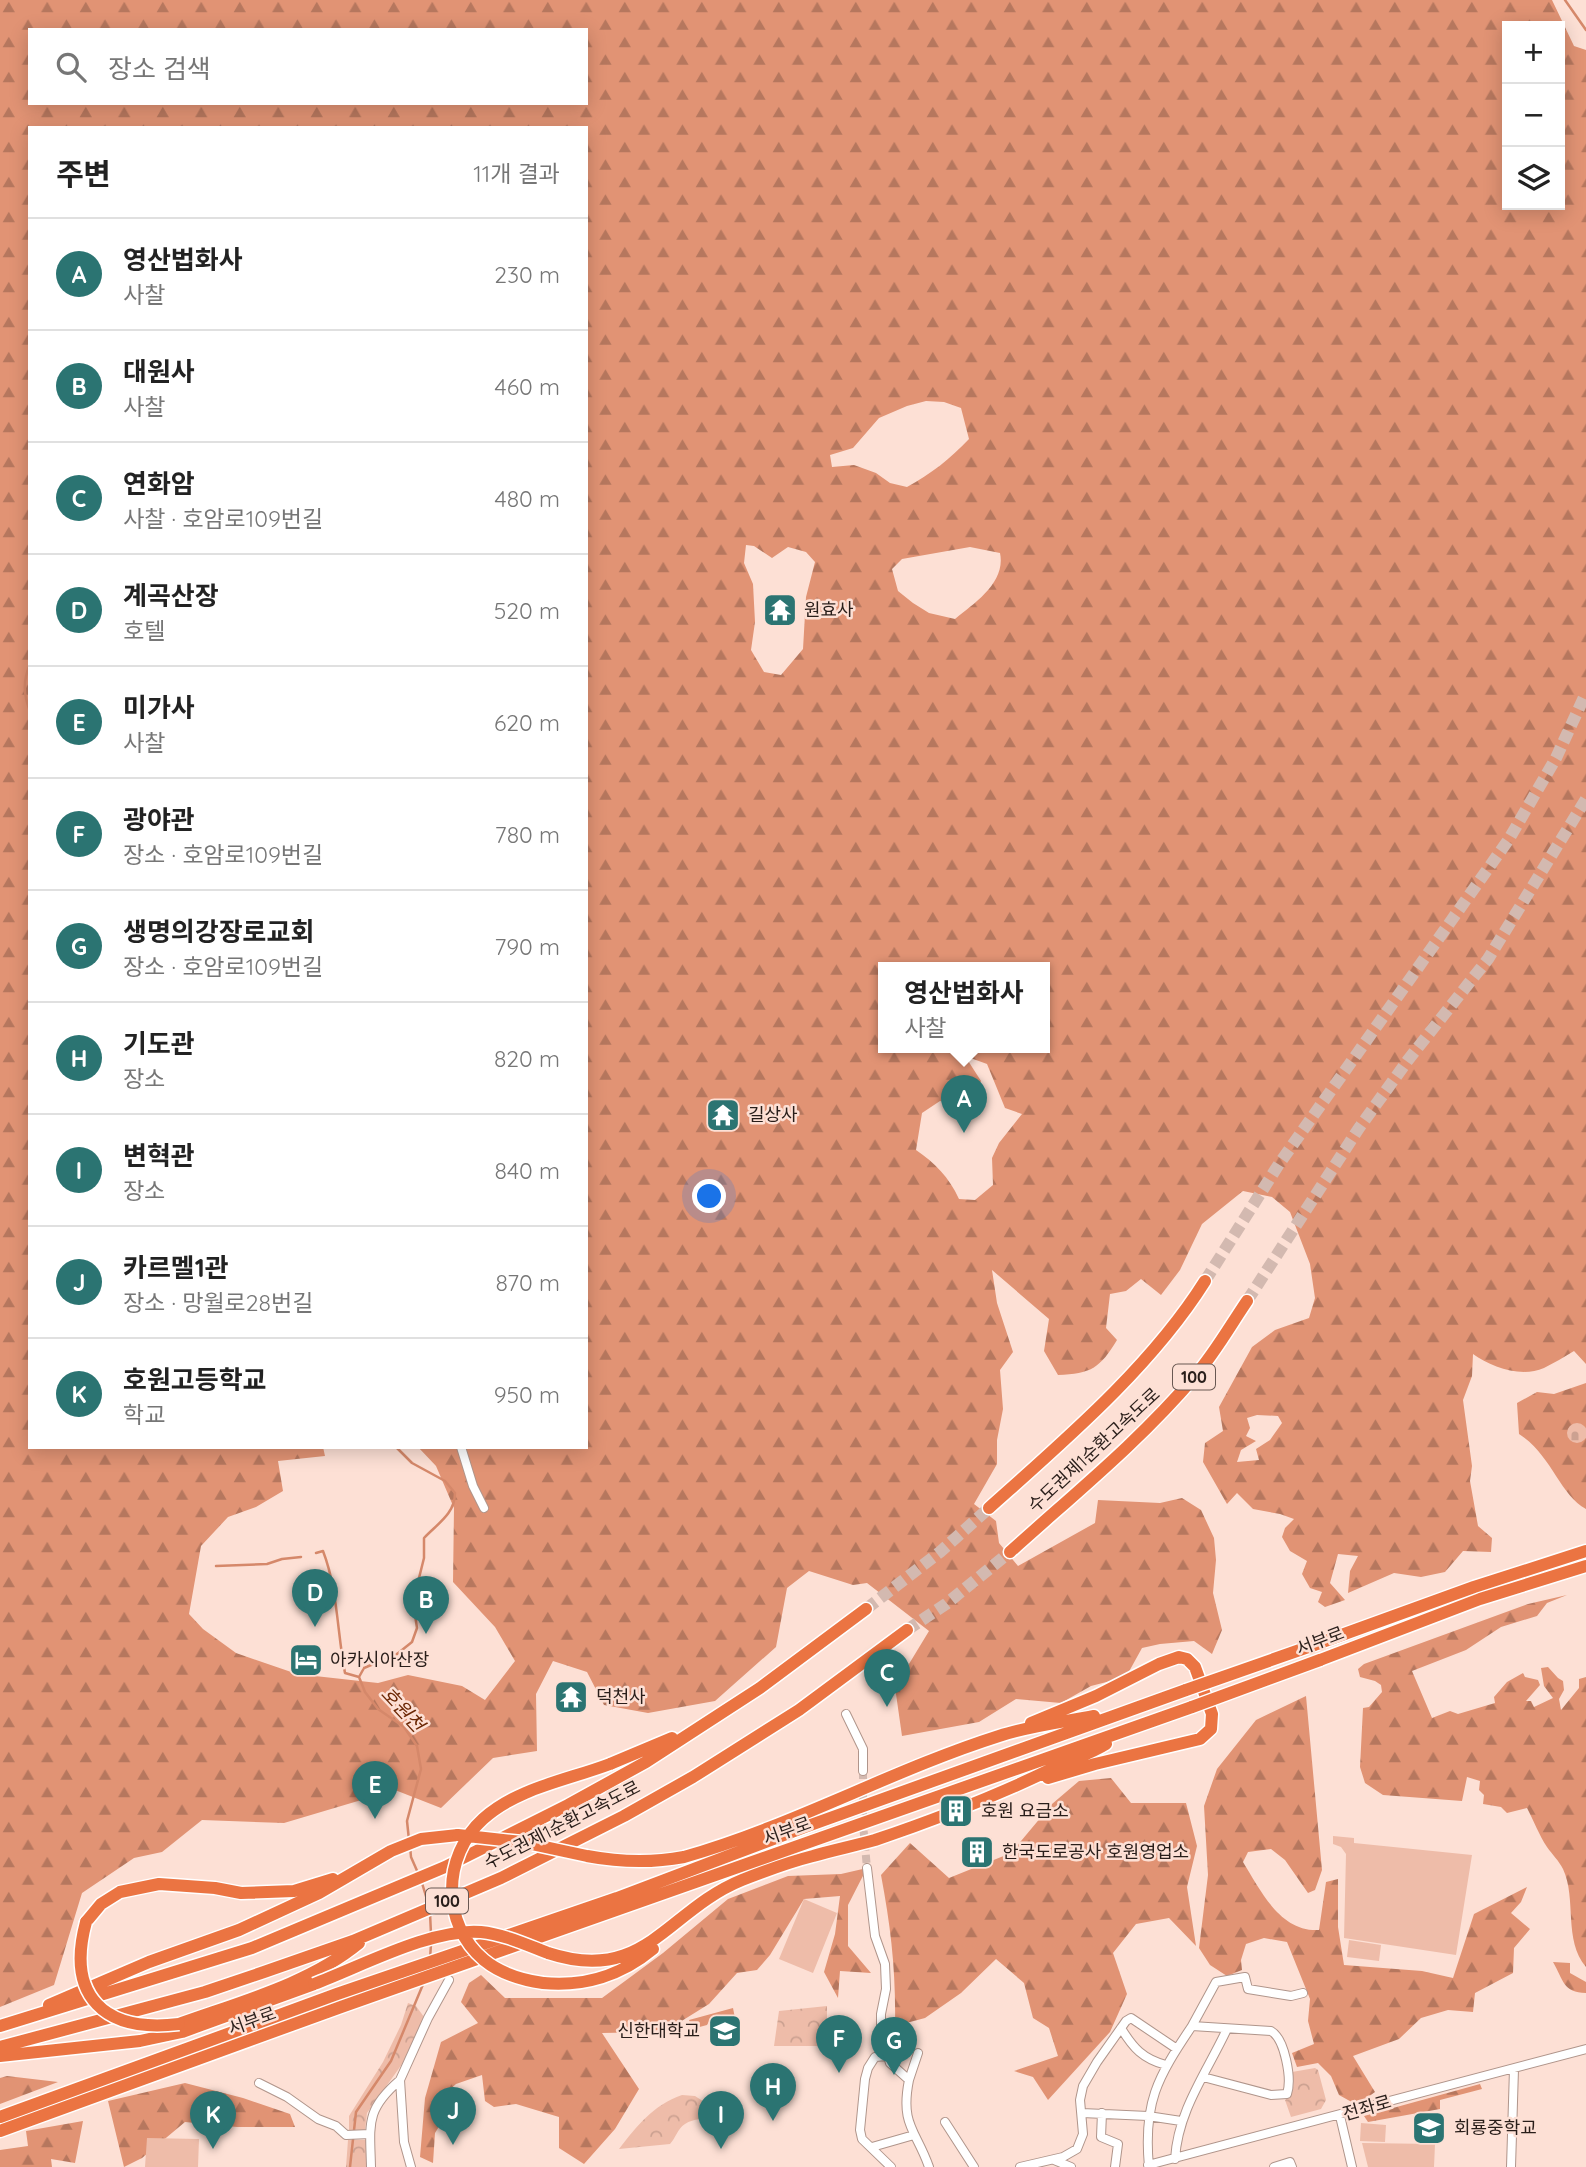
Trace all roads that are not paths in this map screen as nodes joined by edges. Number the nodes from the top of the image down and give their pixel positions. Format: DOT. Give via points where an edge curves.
graph roads {
  1 [pos="1205,1281"];
  2 [pos="1247,1301"];
  3 [pos="462,1449"];
  4 [pos="484,1508"];
  5 [pos="989,1508"];
  6 [pos="1586,1551"];
  7 [pos="1010,1552"];
  8 [pos="1586,1566"];
  9 [pos="866,1609"];
  10 [pos="907,1630"];
  11 [pos="1135,1708"];
  12 [pos="846,1714"];
  13 [pos="702,1726"];
  14 [pos="1132,1727"];
  15 [pos="1001,1735"];
  16 [pos="863,1771"];
  17 [pos="1007,1791"];
  18 [pos="867,1868"];
  19 [pos="327,1884"];
  20 [pos="693,1911"];
  21 [pos="374,1931"];
  22 [pos="449,1980"];
  23 [pos="1303,1993"];
  24 [pos="0,2026"];
  25 [pos="1192,2026"];
  26 [pos="1121,2028"];
  27 [pos="1227,2029"];
  28 [pos="0,2048"];
  29 [pos="1177,2049"];
  30 [pos="1586,2049"];
  31 [pos="918,2053"];
  32 [pos="0,2056"];
  33 [pos="887,2056"];
  34 [pos="1166,2066"];
  35 [pos="1514,2069"];
  36 [pos="1203,2077"];
  37 [pos="400,2080"];
  38 [pos="909,2080"];
  39 [pos="259,2083"];
  40 [pos="1082,2112"];
  41 [pos="1102,2113"];
  42 [pos="1148,2116"];
  43 [pos="1340,2116"];
  44 [pos="0,2117"];
  45 [pos="1181,2120"];
  46 [pos="945,2122"];
  47 [pos="0,2132"];
  48 [pos="370,2134"];
  49 [pos="914,2135"];
  50 [pos="872,2147"];
  51 [pos="1175,2159"];
  52 [pos="1054,2160"];
  53 [pos="1148,2166"];
  54 [pos="371,2167"];
  55 [pos="411,2167"];
  56 [pos="891,2167"];
  57 [pos="929,2167"];
  58 [pos="974,2167"];
  59 [pos="1020,2167"];
  60 [pos="1071,2167"];
  61 [pos="1115,2167"];
  62 [pos="1274,2167"];
  63 [pos="1292,2167"];
  64 [pos="1352,2167"];
  65 [pos="1511,2167"];
  1 -- 5 [label="highway, 수도권제1순환고속도로 / 100" via="1168,1334"];
  2 -- 7 [label="highway, 수도권제1순환고속도로 / 100" via="1197,1374 1130,1443"];
  3 -- 4 [label="street"];
  6 -- 11 [label="highway, 서부로, bridge"];
  8 -- 14 [label="highway, 서부로, bridge" via="1457,1607"];
  9 -- 13 [label="highway, 수도권제1순환고속도로 / 100"];
  10 -- 21 [label="highway, 수도권제1순환고속도로 / 100, bridge" via="760,1736 624,1816 501,1878"];
  11 -- 15 [label="highway"];
  11 -- 44 [label="highway, 서부로"];
  12 -- 16 [label="street" via="863,1749"];
  13 -- 20 [label="highway, bridge" via="498,1807 470,1833 452,1880 452,1904 469,1945 502,1972 543,1983 581,1982 617,1972 645,1955"];
  13 -- 24 [label="highway, 수도권제1순환고속도로 / 100, bridge" via="646,1762 445,1867 253,1948"];
  14 -- 17 [label="highway" via="1102,1747"];
  14 -- 47 [label="highway, 서부로"];
  15 -- 17 [label="highway" via="1180,1657 1195,1667 1213,1719 1211,1729 1200,1739"];
  15 -- 19 [label="highway, bridge" via="690,1855 614,1860 458,1835 421,1839"];
  17 -- 20 [label="highway" via="873,1840 741,1880"];
  18 -- 33 [label="street" via="875,1936 886,1964 881,2033"];
  19 -- 21 [label="highway, bridge" via="240,1894 159,1884 120,1892 101,1904 86,1922 79,1946 85,1987 95,2002 125,2022 153,2027 178,2024 264,1994 339,1960"];
  19 -- 24 [label="highway" via="239,1930 149,1962"];
  20 -- 32 [label="highway, bridge" via="641,1948 614,1959 589,1961 484,1932 452,1932 182,2032"];
  21 -- 28 [label="highway, 수도권제1순환고속도로 / 100" via="194,1995"];
  22 -- 37 [label="street"];
  23 -- 25 [label="street" via="1291,1996 1248,1989 1245,1977 1216,1982"];
  25 -- 27 [label="street"];
  25 -- 29 [label="street"];
  26 -- 29 [label="street" via="1131,2018"];
  26 -- 34 [label="street" via="1139,2053"];
  26 -- 40 [label="street" via="1083,2086"];
  27 -- 36 [label="street"];
  27 -- 36 [label="street" via="1277,2035 1289,2080 1287,2094 1271,2095"];
  29 -- 34 [label="street"];
  30 -- 35 [label="street, 전좌로"];
  31 -- 38 [label="street"];
  33 -- 38 [label="street"];
  33 -- 50 [label="street" via="875,2057 865,2079 860,2130 862,2139"];
  34 -- 42 [label="street"];
  35 -- 43 [label="street, 전좌로"];
  35 -- 65 [label="street"];
  36 -- 45 [label="street"];
  37 -- 48 [label="street" via="375,2107"];
  37 -- 55 [label="street" via="404,2143"];
  38 -- 49 [label="street" via="906,2113"];
  39 -- 48 [label="street" via="346,2135"];
  40 -- 41 [label="street"];
  40 -- 52 [label="street" via="1082,2142 1070,2154"];
  41 -- 42 [label="street"];
  41 -- 61 [label="street" via="1101,2137 1118,2144"];
  42 -- 45 [label="street"];
  42 -- 53 [label="street"];
  43 -- 51 [label="street, 전좌로"];
  43 -- 64 [label="street"];
  45 -- 51 [label="street"];
  46 -- 58 [label="street"];
  48 -- 54 [label="street"];
  49 -- 50 [label="street"];
  49 -- 57 [label="street"];
  50 -- 56 [label="street"];
  51 -- 53 [label="street, 전좌로"];
  52 -- 59 [label="street"];
  52 -- 60 [label="street"];
  62 -- 63 [label="street" via="1290,2162"];
}
